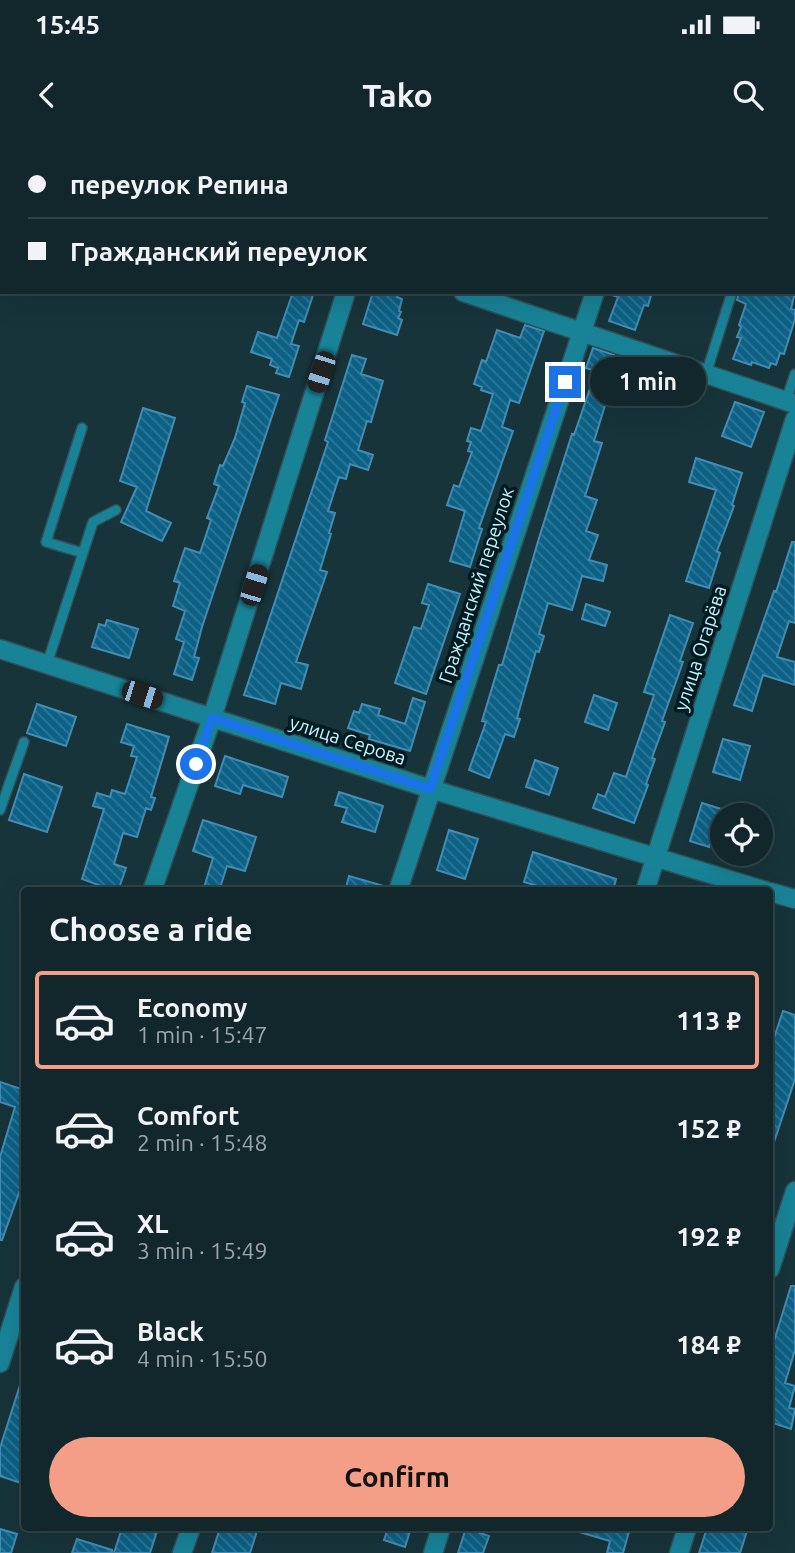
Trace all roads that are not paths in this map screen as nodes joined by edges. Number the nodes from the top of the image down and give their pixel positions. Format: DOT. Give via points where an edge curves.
graph roads {
  1 [pos="345,294"];
  2 [pos="469,294"];
  3 [pos="594,294"];
  4 [pos="731,294"];
  5 [pos="582,331"];
  6 [pos="706,374"];
  7 [pos="795,374"];
  8 [pos="790,402"];
  9 [pos="795,419"];
  10 [pos="82,428"];
  11 [pos="116,510"];
  12 [pos="83,553"];
  13 [pos="0,649"];
  14 [pos="47,664"];
  15 [pos="212,718"];
  16 [pos="24,742"];
  17 [pos="430,789"];
  18 [pos="0,810"];
  19 [pos="655,858"];
  20 [pos="153,887"];
  21 [pos="399,887"];
  22 [pos="646,887"];
  23 [pos="754,887"];
  24 [pos="773,893"];
  25 [pos="795,900"];
  26 [pos="795,1191"];
  27 [pos="773,1260"];
  28 [pos="21,1296"];
  29 [pos="0,1363"];
  30 [pos="190,1531"];
  31 [pos="440,1531"];
  32 [pos="686,1531"];
  33 [pos="182,1553"];
  34 [pos="433,1553"];
  35 [pos="679,1553"];
  1 -- 15 [label="street"];
  2 -- 5 [label="street"];
  3 -- 5 [label="street, Гражданский переулок"];
  4 -- 6 [label="lane"];
  5 -- 6 [label="street"];
  5 -- 17 [label="street, Гражданский переулок"];
  6 -- 8 [label="street"];
  7 -- 8 [label="lane"];
  9 -- 19 [label="street, улица Огарёва"];
  10 -- 12 [label="lane" via="46,542"];
  11 -- 12 [label="lane" via="93,522"];
  12 -- 14 [label="lane"];
  13 -- 14 [label="street, улица Серова"];
  14 -- 15 [label="street, улица Серова"];
  15 -- 17 [label="street, улица Серова"];
  15 -- 20 [label="street"];
  16 -- 18 [label="lane"];
  17 -- 19 [label="street, улица Серова"];
  17 -- 21 [label="street, Гражданский переулок"];
  19 -- 22 [label="street, улица Огарёва"];
  19 -- 23 [label="street, улица Серова"];
  24 -- 25 [label="street, улица Серова"];
  26 -- 27 [label="street"];
  28 -- 29 [label="street"];
  30 -- 33 [label="street"];
  31 -- 34 [label="street"];
  32 -- 35 [label="street"];
}
